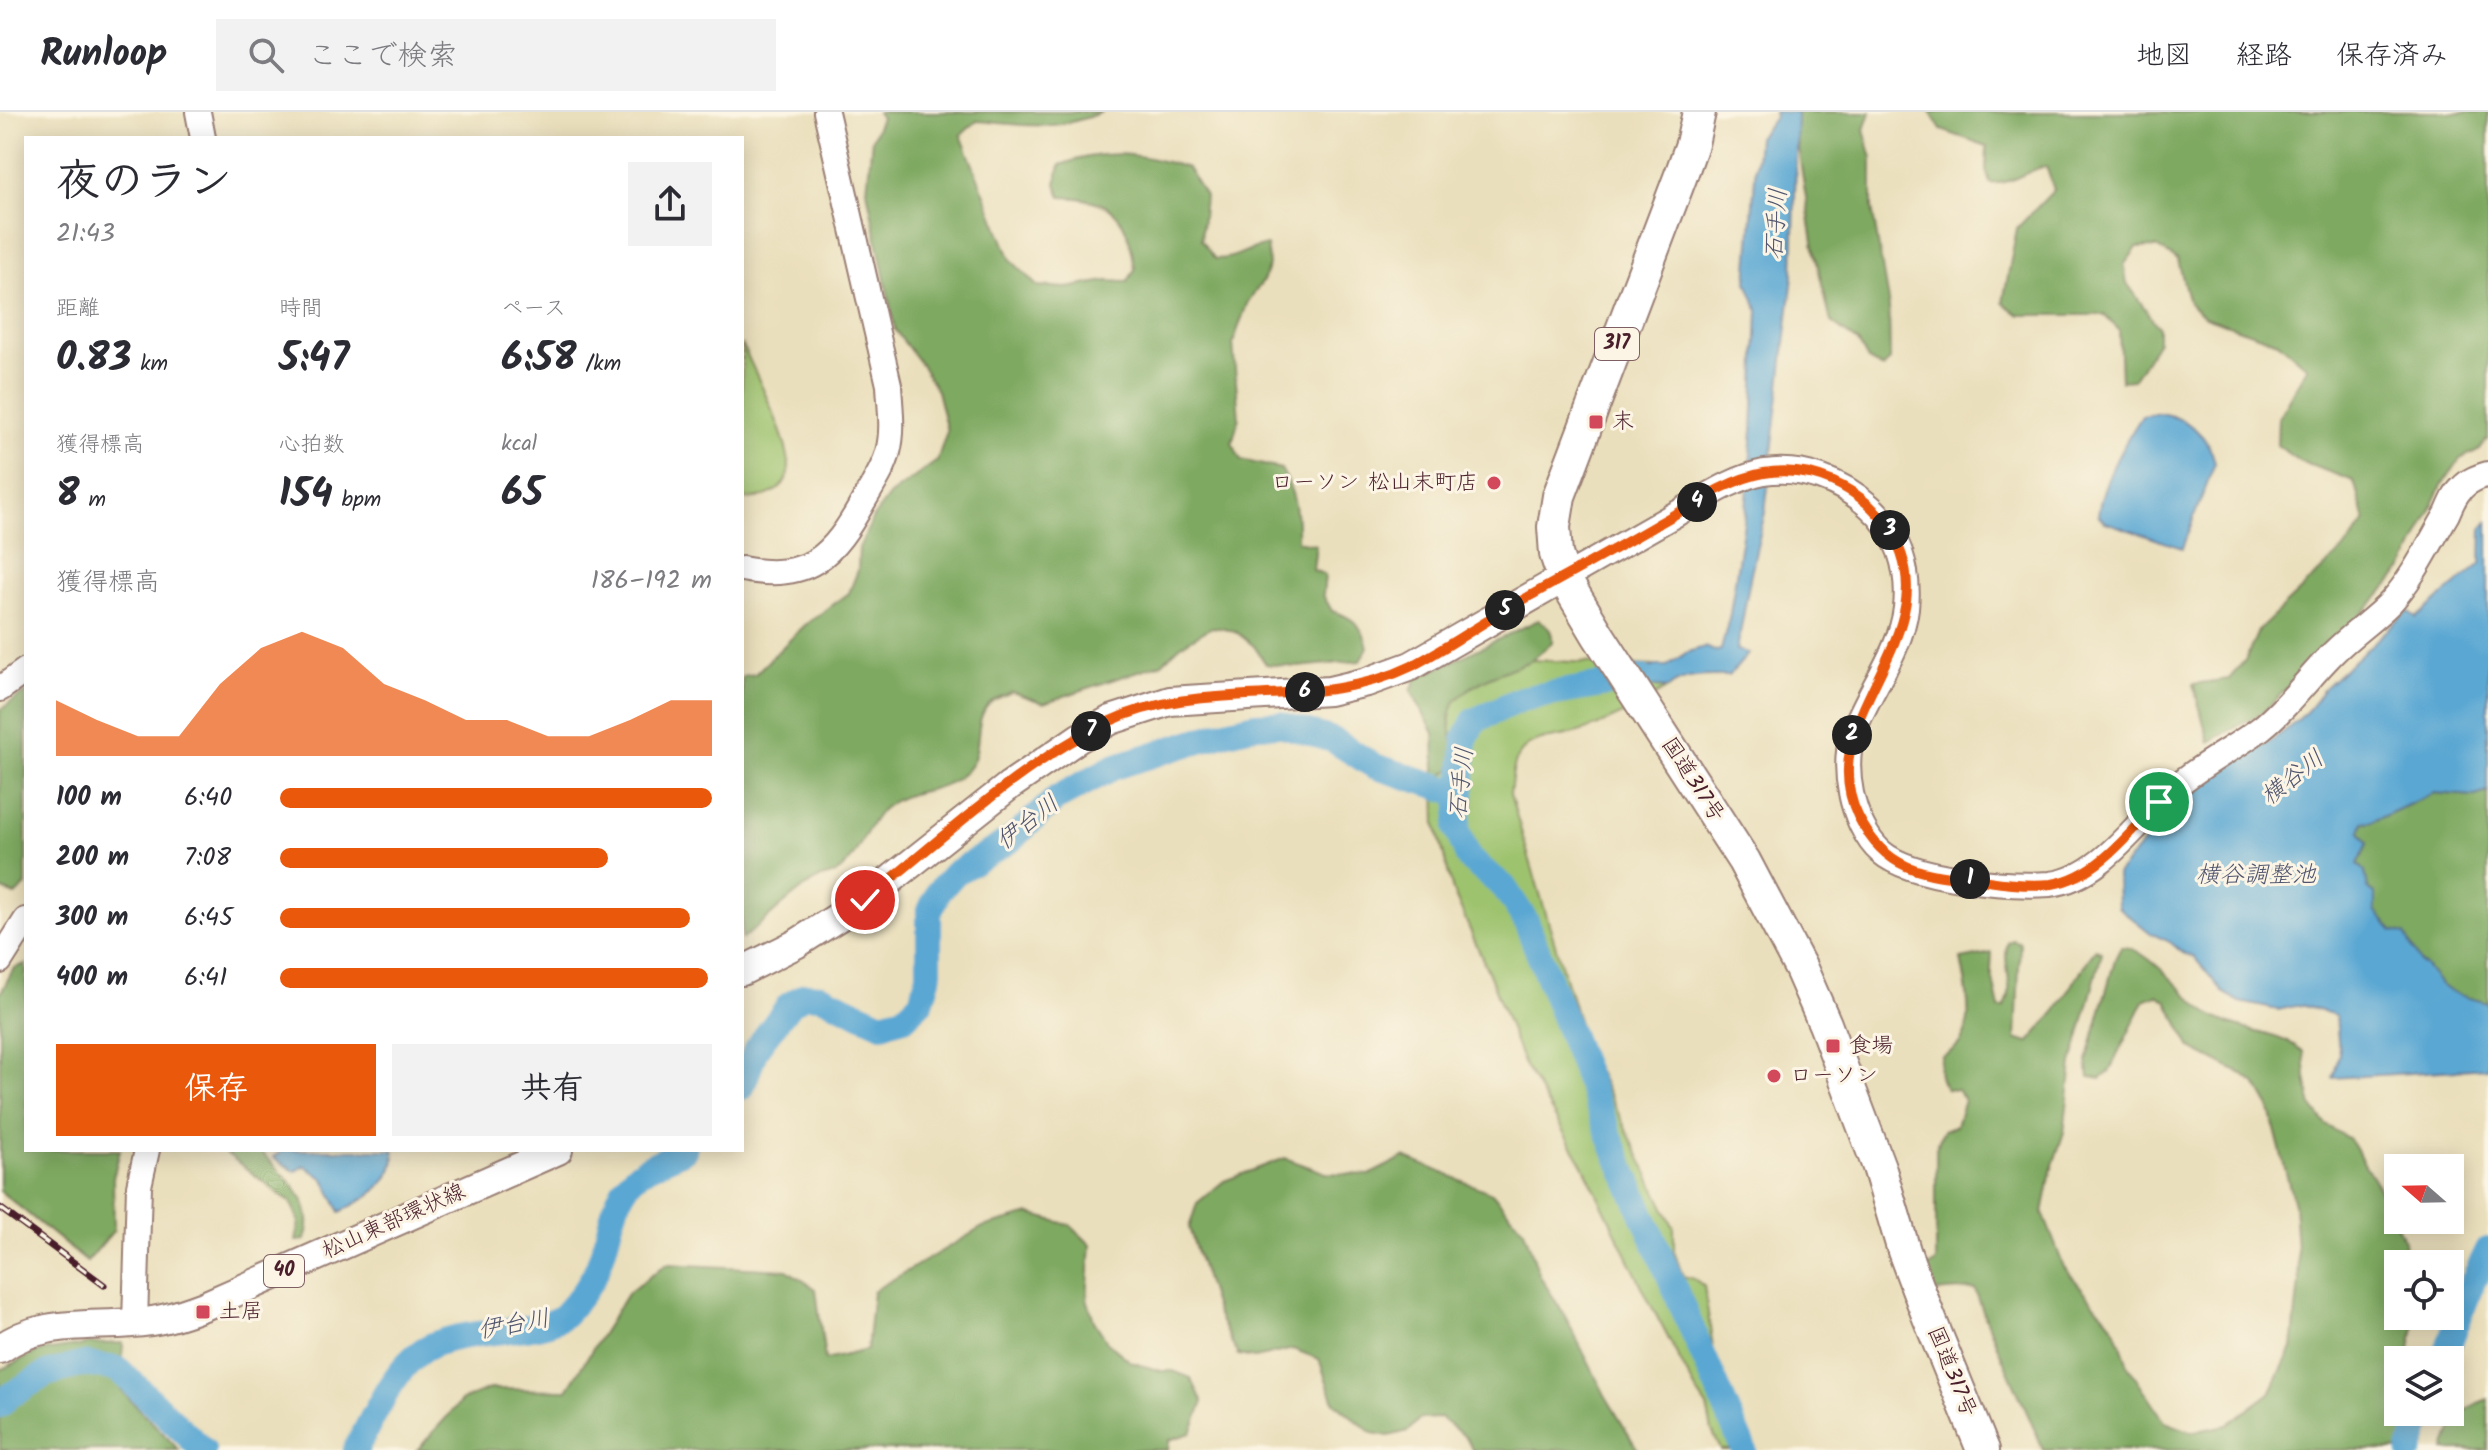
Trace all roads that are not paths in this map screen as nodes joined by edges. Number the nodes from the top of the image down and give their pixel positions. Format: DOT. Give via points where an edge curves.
graph roads {
  1 [pos="198,112"];
  2 [pos="826,112"];
  3 [pos="1699,112"];
  4 [pos="203,136"];
  5 [pos="2488,474"];
  6 [pos="744,569"];
  7 [pos="1564,578"];
  8 [pos="24,671"];
  9 [pos="0,689"];
  10 [pos="24,923"];
  11 [pos="0,961"];
  12 [pos="744,970"];
  13 [pos="147,1152"];
  14 [pos="553,1152"];
  15 [pos="135,1323"];
  16 [pos="0,1349"];
  17 [pos="1983,1450"];
  1 -- 4 [label="street"];
  2 -- 6 [label="street" via="889,385 888,454 833,549 793,571 768,575"];
  3 -- 7 [label="highway, 国道317号 / 317" via="1681,175 1559,496 1554,527"];
  5 -- 7 [label="street" via="2460,489 2411,576 2284,707 2181,782 2097,863 2052,884 1924,872 1902,866 1867,834 1854,808 1848,757 1862,712 1901,630 1906,590 1901,553 1889,528 1857,495 1809,474 1784,471 1739,480"];
  7 -- 12 [label="main road" via="1386,676 1329,691 1170,701 1111,720 1009,786 865,900"];
  7 -- 17 [label="highway, 国道317号 / 317" via="1744,861 1801,969"];
  8 -- 9 [label="street"];
  10 -- 11 [label="street"];
  13 -- 15 [label="street" via="139,1186"];
  14 -- 15 [label="main road, 松山東部環状線 / 40" via="204,1306"];
  15 -- 16 [label="main road, 松山東部環状線 / 40" via="49,1327 25,1333"];
}
